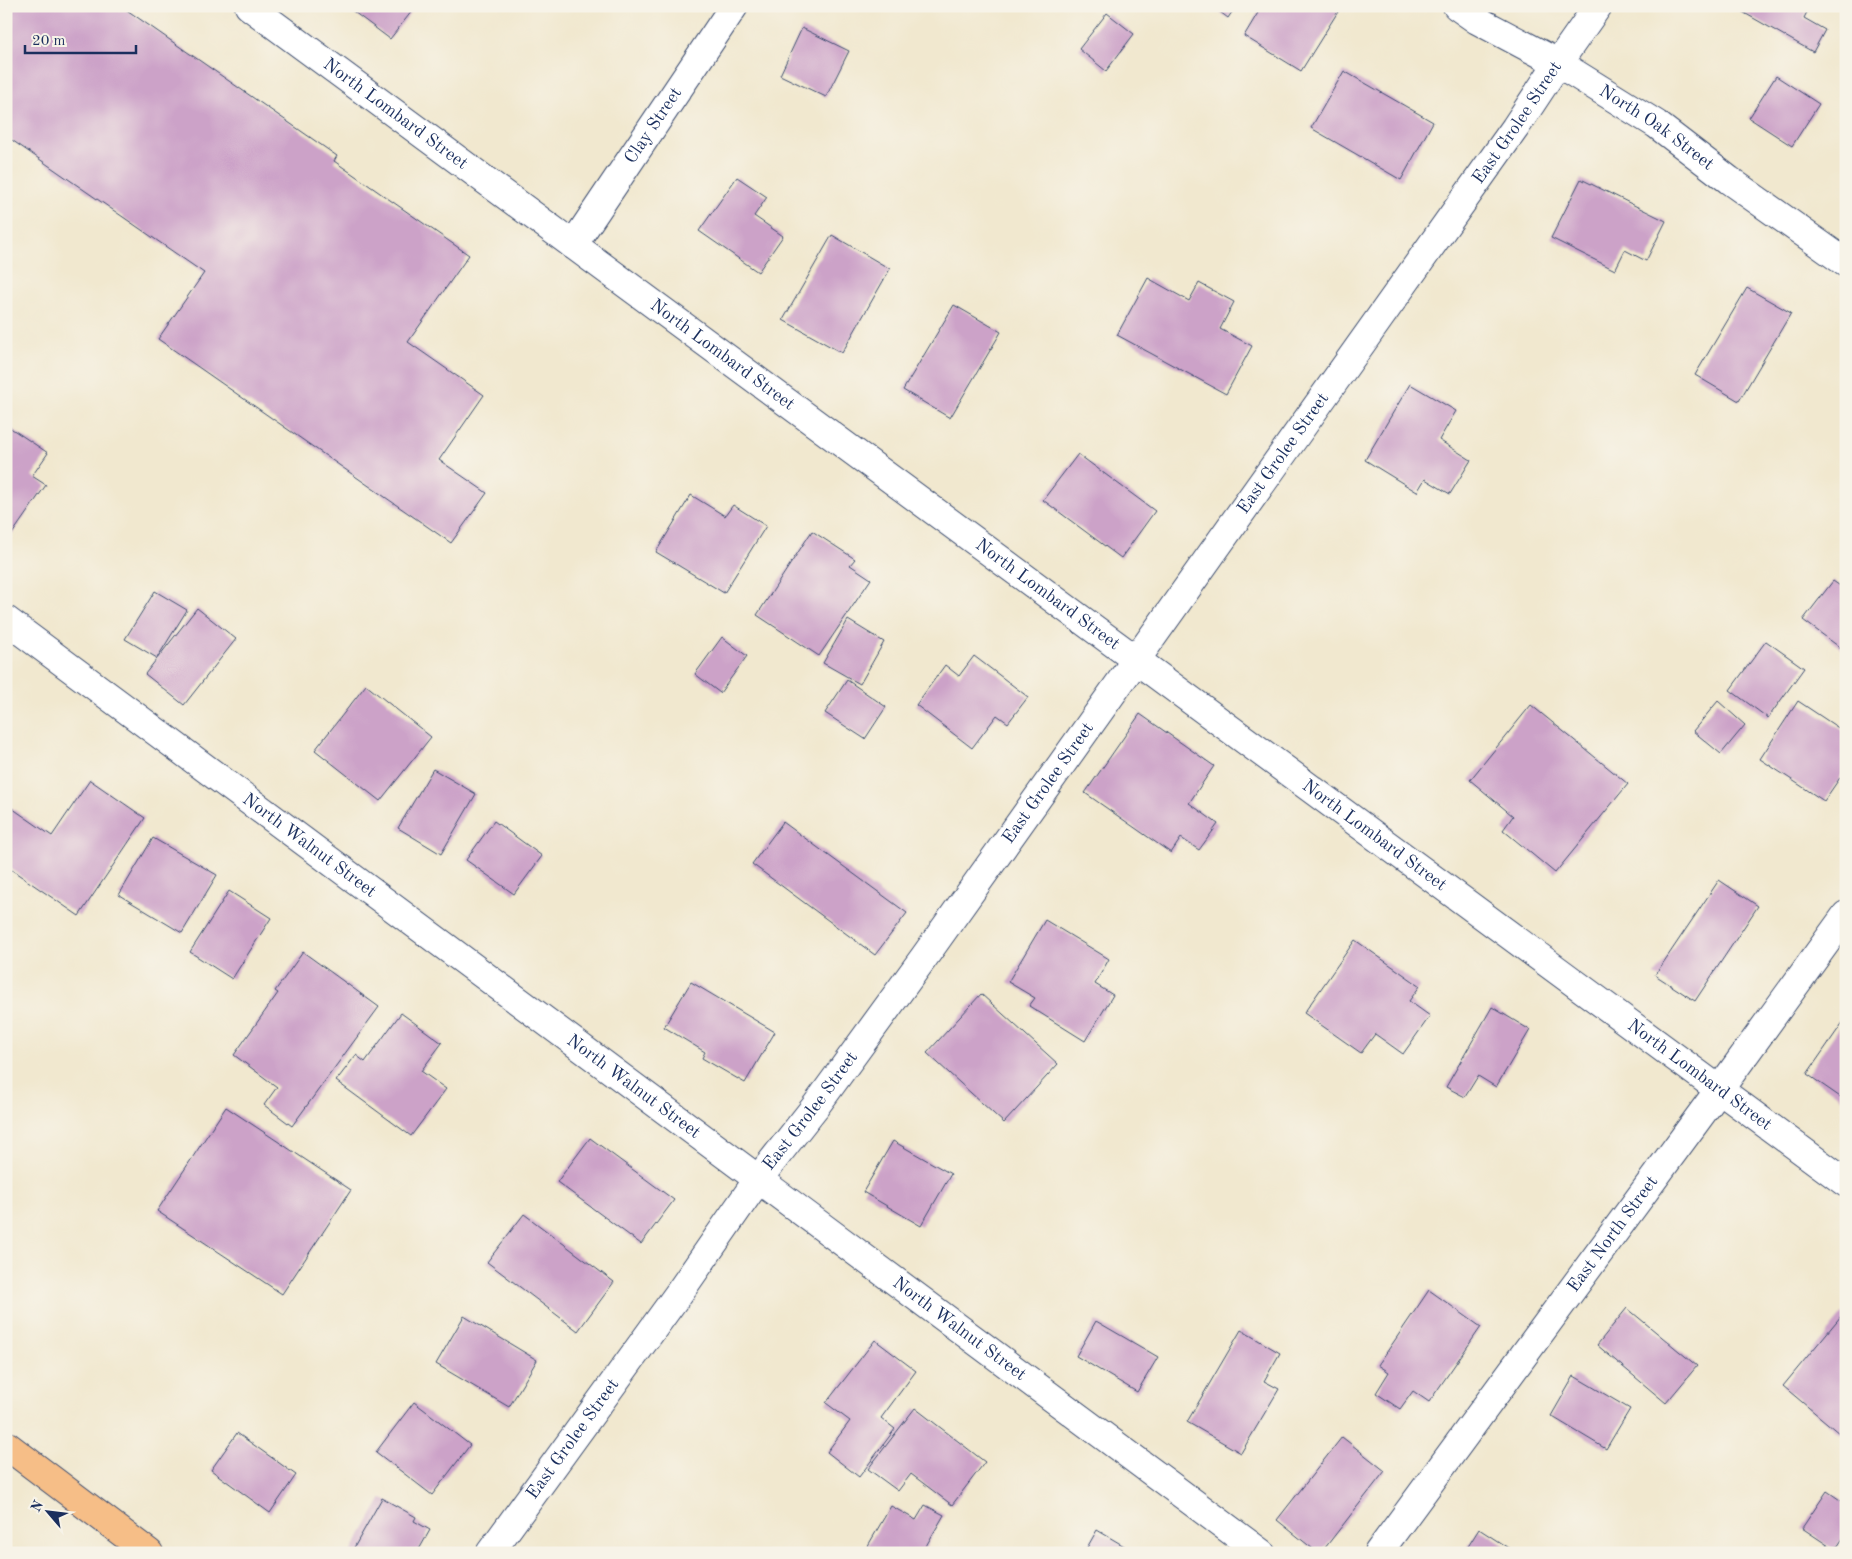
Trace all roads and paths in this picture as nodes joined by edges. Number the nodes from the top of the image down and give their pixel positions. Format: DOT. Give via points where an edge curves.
graph roads {
  1 [pos="249,6"];
  2 [pos="734,6"];
  3 [pos="1457,6"];
  4 [pos="1598,6"];
  5 [pos="1558,63"];
  6 [pos="573,245"];
  7 [pos="1846,263"];
  8 [pos="6,620"];
  9 [pos="1136,660"];
  10 [pos="1846,915"];
  11 [pos="1720,1090"];
  12 [pos="759,1178"];
  13 [pos="1846,1183"];
  14 [pos="6,1445"];
  15 [pos="149,1553"];
  16 [pos="490,1553"];
  17 [pos="1261,1553"];
  18 [pos="1378,1553"];
  1 -- 6 [label="street, North Lombard Street"];
  2 -- 6 [label="street, Clay Street"];
  3 -- 5 [label="street, North Oak Street"];
  4 -- 5 [label="street, East Grolee Street"];
  5 -- 7 [label="street, North Oak Street" via="1656,124"];
  5 -- 9 [label="street, East Grolee Street"];
  6 -- 9 [label="street, North Lombard Street"];
  8 -- 12 [label="street, North Walnut Street"];
  9 -- 11 [label="street, North Lombard Street"];
  9 -- 12 [label="street, East Grolee Street" via="925,956"];
  10 -- 11 [label="street, East North Street"];
  11 -- 13 [label="street, North Lombard Street"];
  11 -- 18 [label="street, East North Street"];
  12 -- 16 [label="street, East Grolee Street"];
  12 -- 17 [label="street, North Walnut Street"];
  14 -- 15 [label="main road"];
}
